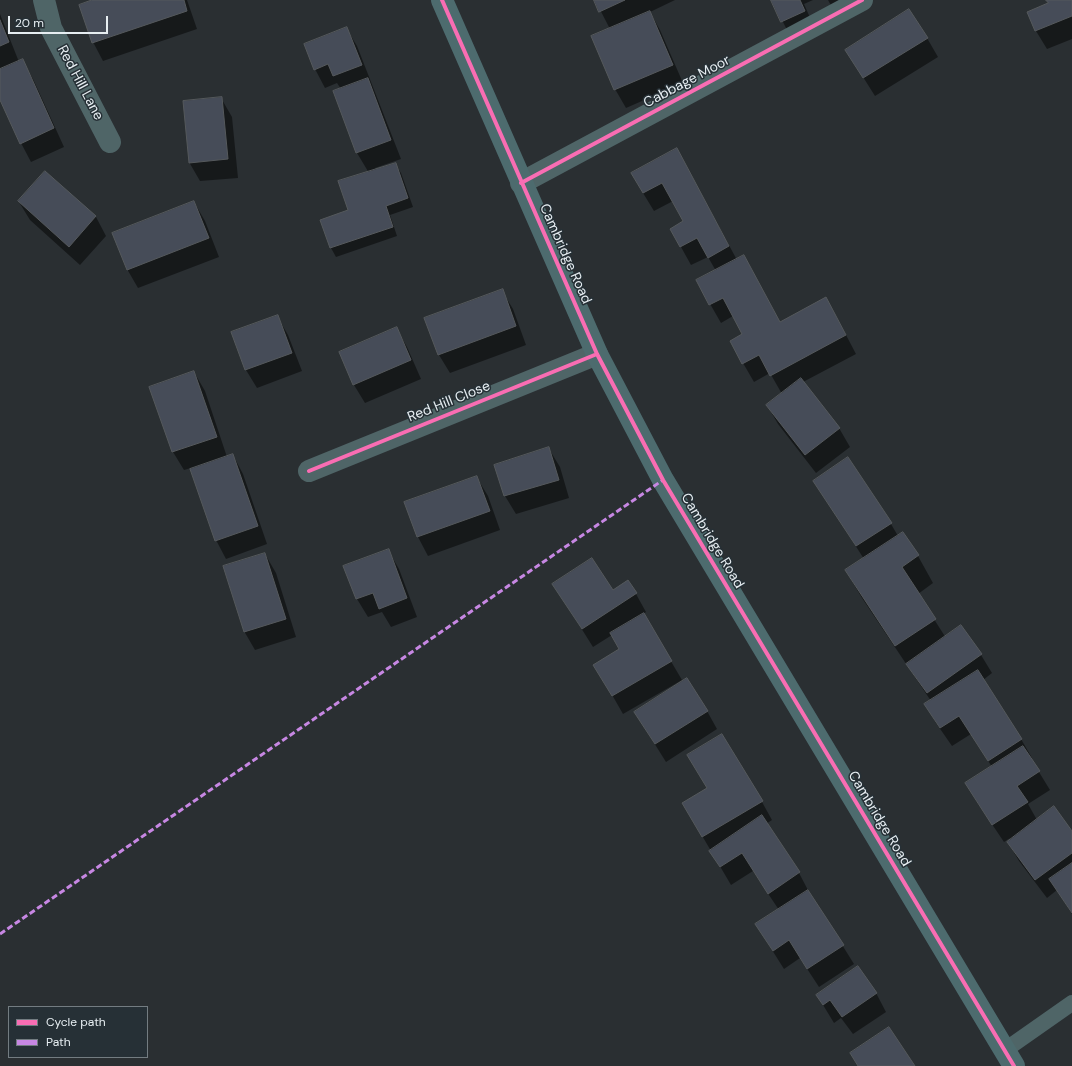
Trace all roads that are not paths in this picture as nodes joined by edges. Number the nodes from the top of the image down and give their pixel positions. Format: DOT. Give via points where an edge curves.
graph roads {
  1 [pos="44,0"];
  2 [pos="442,0"];
  3 [pos="862,0"];
  4 [pos="110,142"];
  5 [pos="521,183"];
  6 [pos="597,354"];
  7 [pos="309,471"];
  8 [pos="1072,1003"];
  9 [pos="1010,1058"];
  1 -- 4 [label="street, Red Hill Lane" via="51,28"];
  2 -- 5 [label="main road, Cambridge Road"];
  3 -- 5 [label="street, Cabbage Moor"];
  5 -- 6 [label="main road, Cambridge Road"];
  6 -- 7 [label="street, Red Hill Close"];
  6 -- 9 [label="main road, Cambridge Road" via="663,480"];
  8 -- 9 [label="lane"];
}
